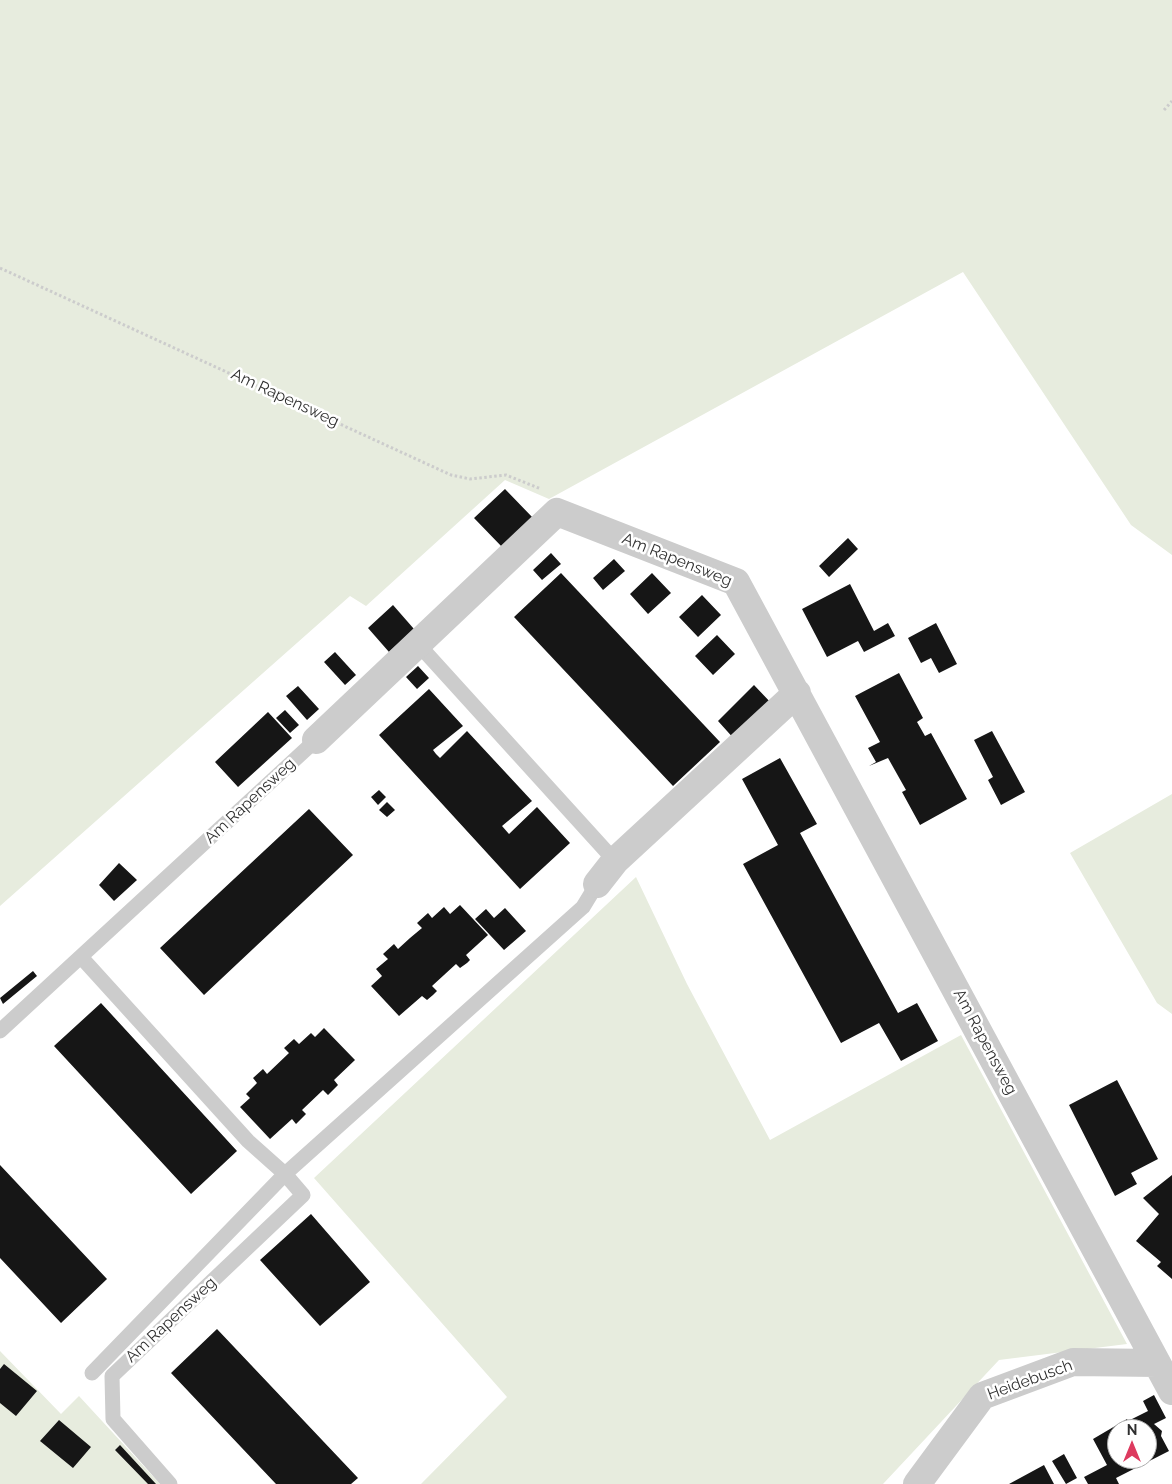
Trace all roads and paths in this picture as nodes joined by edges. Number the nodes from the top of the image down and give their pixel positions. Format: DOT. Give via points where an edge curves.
graph roads {
  1 [pos="1172,101"];
  2 [pos="1164,110"];
  3 [pos="0,268"];
  4 [pos="560,505"];
  5 [pos="418,644"];
  6 [pos="797,693"];
  7 [pos="316,740"];
  8 [pos="615,861"];
  9 [pos="597,884"];
  10 [pos="80,957"];
  11 [pos="0,1032"];
  12 [pos="285,1174"];
  13 [pos="1157,1363"];
  14 [pos="92,1373"];
  15 [pos="1172,1391"];
  16 [pos="170,1484"];
  17 [pos="917,1484"];
  1 -- 2 [label="path"];
  3 -- 4 [label="path, Am Rapensweg" via="451,475 470,479 506,475"];
  4 -- 5 [label="street, Am Rapensweg"];
  4 -- 6 [label="street, Am Rapensweg" via="736,582"];
  5 -- 7 [label="street, Am Rapensweg"];
  5 -- 8 [label="lane"];
  6 -- 8 [label="street, Am Rapensweg"];
  6 -- 13 [label="street, Am Rapensweg"];
  7 -- 10 [label="lane, Am Rapensweg"];
  8 -- 9 [label="street, Am Rapensweg"];
  9 -- 12 [label="lane, Am Rapensweg" via="583,907"];
  10 -- 11 [label="lane, Am Rapensweg"];
  10 -- 12 [label="lane, Am Rapensweg" via="248,1141"];
  12 -- 14 [label="lane, Am Rapensweg"];
  12 -- 16 [label="lane, Am Rapensweg" via="303,1195 112,1376 113,1419"];
  13 -- 15 [label="street, Am Rapensweg"];
  13 -- 17 [label="street, Heidebusch" via="1073,1362 982,1396"];
}
